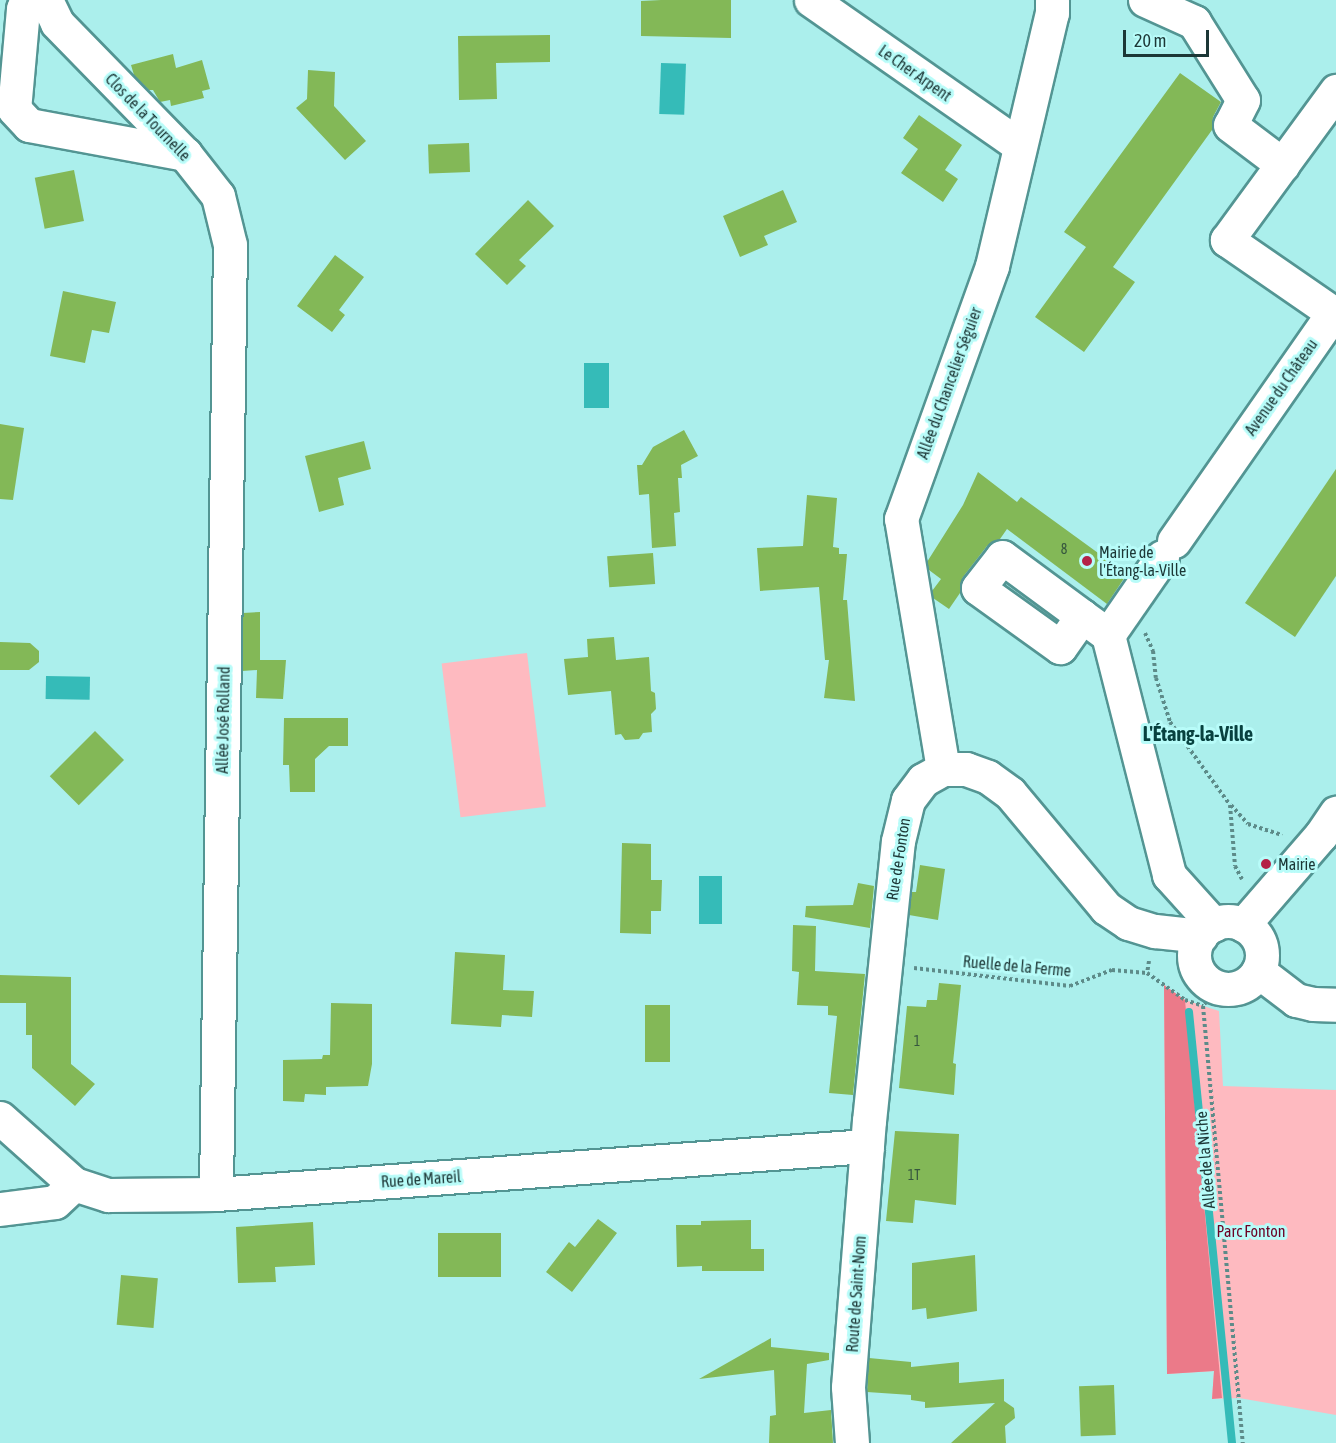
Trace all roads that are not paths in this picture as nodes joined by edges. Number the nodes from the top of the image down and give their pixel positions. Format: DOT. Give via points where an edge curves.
graph roads {
  1 [pos="26,0"];
  2 [pos="46,0"];
  3 [pos="811,0"];
  4 [pos="1052,0"];
  5 [pos="1145,0"];
  6 [pos="1336,91"];
  7 [pos="1019,145"];
  8 [pos="185,154"];
  9 [pos="1283,165"];
  10 [pos="230,245"];
  11 [pos="1334,315"];
  12 [pos="1082,616"];
  13 [pos="1108,635"];
  14 [pos="943,769"];
  15 [pos="1336,813"];
  16 [pos="1231,921"];
  17 [pos="1258,971"];
  18 [pos="1336,1005"];
  19 [pos="0,1118"];
  20 [pos="867,1146"];
  21 [pos="74,1184"];
  22 [pos="216,1194"];
  23 [pos="0,1209"];
  24 [pos="852,1443"];
  1 -- 8 [label="street" via="14,109 29,125"];
  2 -- 8 [label="street, Clos de la Tournelle" via="57,23"];
  3 -- 7 [label="street, Le Cher Arpent"];
  4 -- 7 [label="street, Allée du Chancelier Séguier" via="1052,14"];
  5 -- 9 [label="street" via="1194,22 1243,100 1230,125"];
  6 -- 9 [label="street, Avenue du Château"];
  7 -- 14 [label="street, Allée du Chancelier Séguier" via="992,266 900,519"];
  8 -- 10 [label="street, Clos de la Tournelle" via="218,196"];
  9 -- 11 [label="street, Avenue du Château" via="1227,240"];
  10 -- 22 [label="street, Allée José Rolland"];
  11 -- 13 [label="street, Avenue du Château"];
  12 -- 13 [label="street"];
  13 -- 16 [label="street" via="1169,874"];
  14 -- 16 [label="street" via="966,769 988,777 1010,793 1106,908 1128,923 1155,932"];
  14 -- 20 [label="street, Rue de Fonton" via="923,780 908,800 898,841"];
  15 -- 16 [label="street" via="1306,852"];
  16 -- 17 [label="street" via="1257,936 1262,953"];
  16 -- 17 [label="street" via="1195,955 1210,997 1244,985"];
  17 -- 18 [label="street" via="1296,1000"];
  19 -- 21 [label="street, Rue de Mareil"];
  20 -- 22 [label="street, Rue de Mareil"];
  20 -- 24 [label="street, Route de Saint-Nom" via="848,1387"];
  21 -- 22 [label="street, Rue de Mareil" via="108,1195"];
  21 -- 23 [label="street" via="55,1202"];
}
